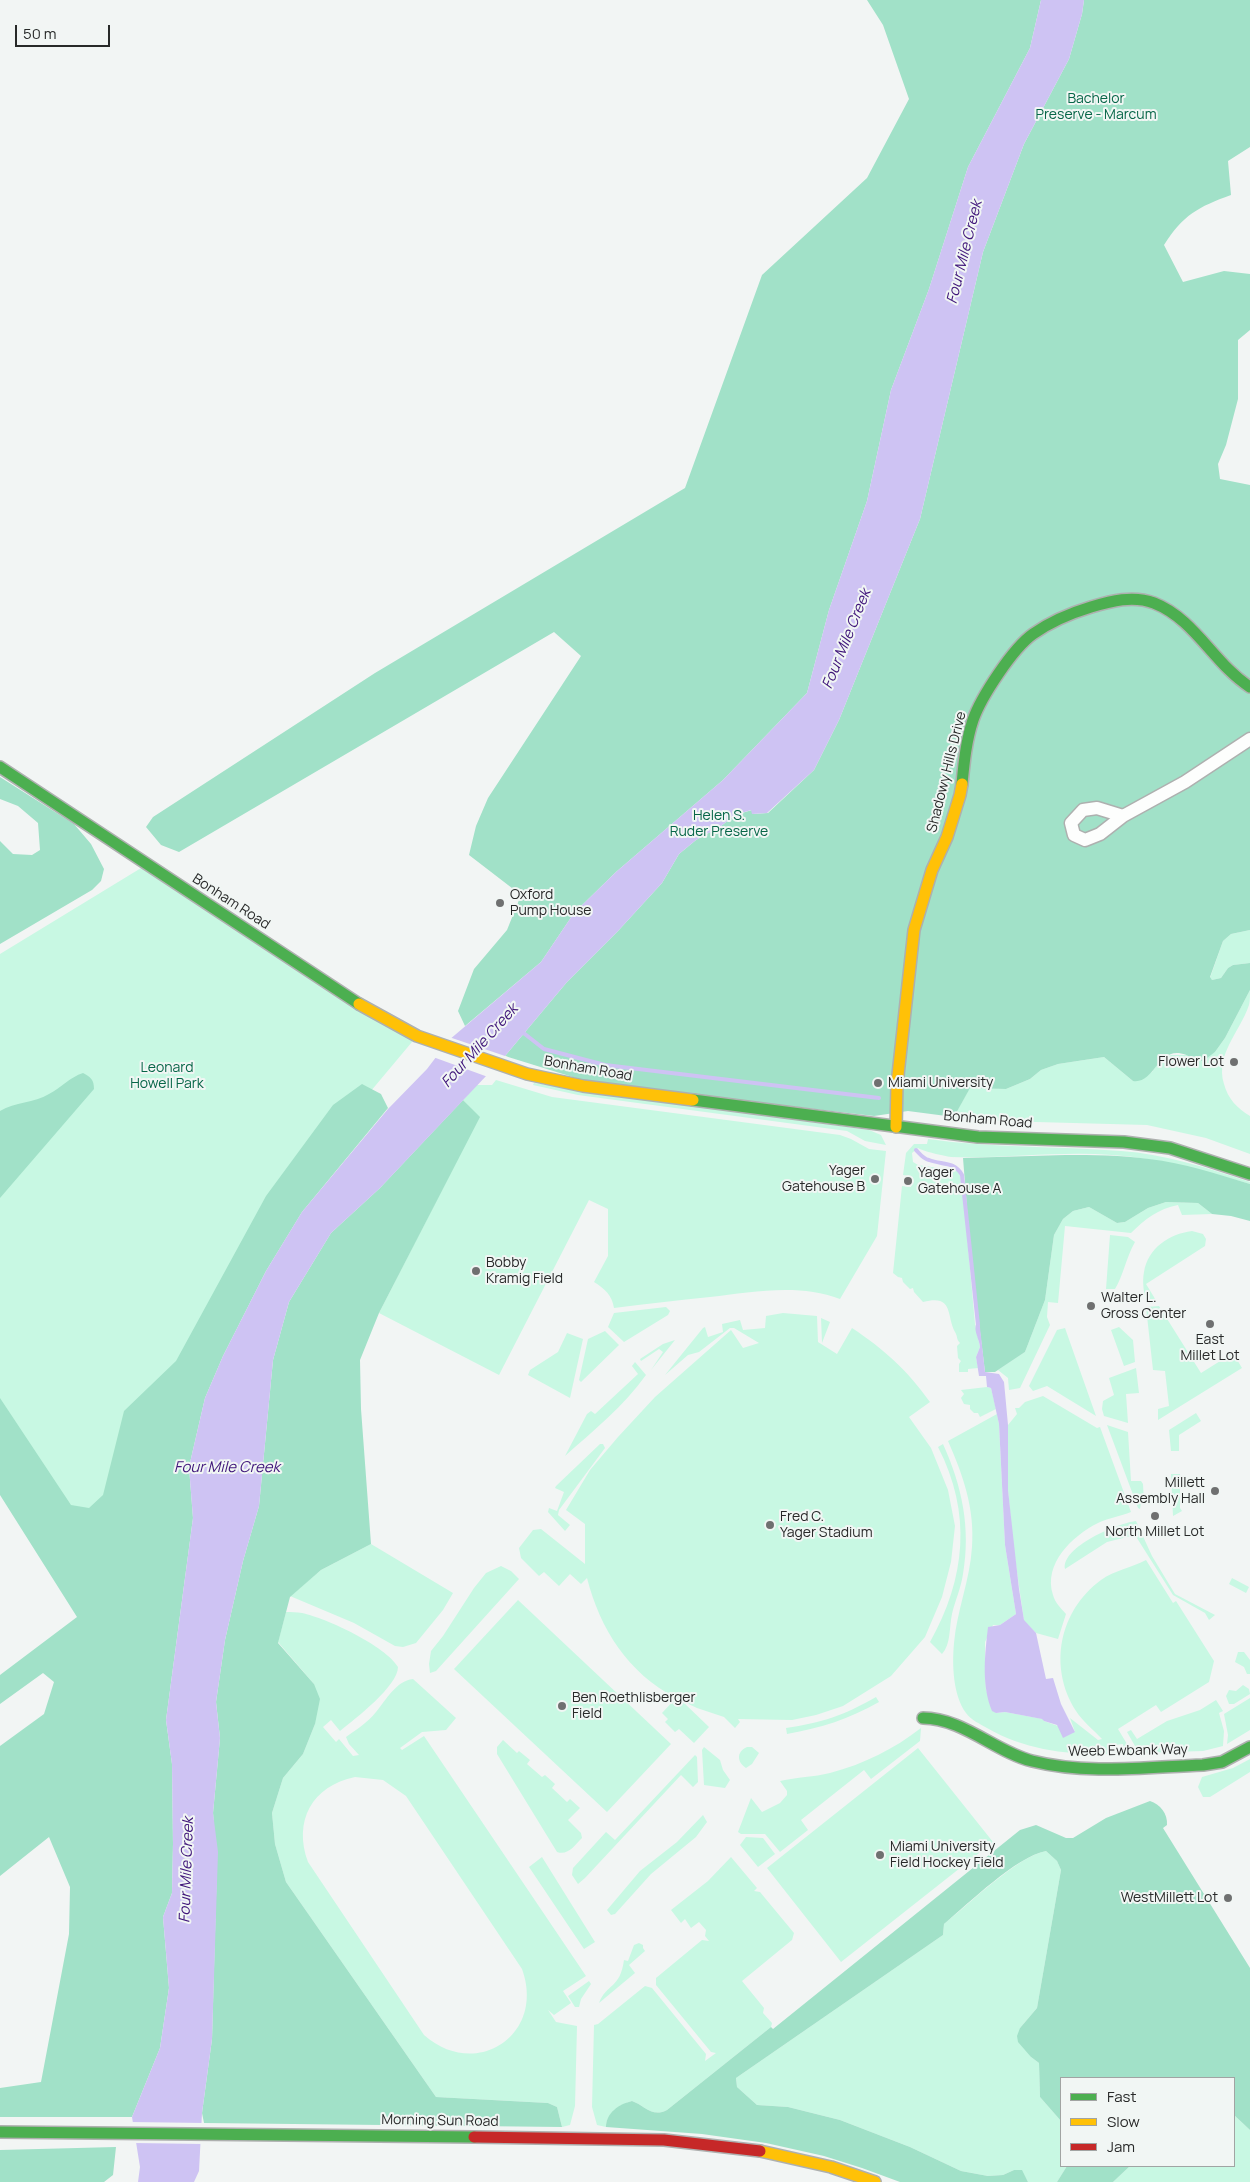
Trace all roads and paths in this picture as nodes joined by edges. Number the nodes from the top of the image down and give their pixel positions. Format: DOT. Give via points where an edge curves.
graph roads {
  1 [pos="1250,687"];
  2 [pos="1250,739"];
  3 [pos="0,766"];
  4 [pos="1123,816"];
  5 [pos="896,1126"];
  6 [pos="1250,1174"];
  7 [pos="923,1718"];
  8 [pos="1250,1747"];
  9 [pos="0,2132"];
  10 [pos="875,2182"];
  1 -- 5 [label="street, Shadowy Hills Drive" via="1223,664 1177,615 1153,603 1134,599 1110,601 1074,612 1033,634 1018,648 973,719 960,796 914,930 897,1084"];
  2 -- 4 [label="street" via="1185,782"];
  3 -- 5 [label="street, Bonham Road" via="338,991 417,1036 507,1067 583,1086"];
  5 -- 6 [label="street, Bonham Road" via="978,1137 1133,1143 1170,1148"];
  7 -- 8 [label="street, Weeb Ewbank Way" via="937,1718 955,1725 1030,1761 1081,1769 1203,1765 1222,1762"];
  9 -- 10 [label="street, Morning Sun Road" via="664,2140 766,2152 831,2167"];
}
